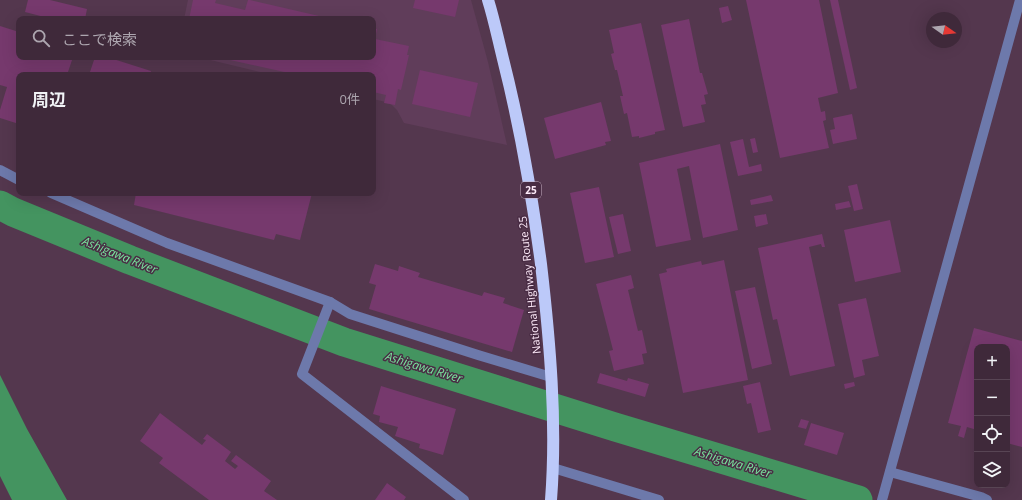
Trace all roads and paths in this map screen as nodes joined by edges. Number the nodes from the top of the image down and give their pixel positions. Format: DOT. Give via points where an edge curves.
graph roads {
  1 [pos="488,0"];
  2 [pos="1020,0"];
  3 [pos="0,170"];
  4 [pos="16,178"];
  5 [pos="58,196"];
  6 [pos="328,305"];
  7 [pos="551,381"];
  8 [pos="553,468"];
  9 [pos="890,472"];
  10 [pos="883,495"];
  11 [pos="464,500"];
  12 [pos="551,500"];
  13 [pos="659,500"];
  14 [pos="987,500"];
  1 -- 7 [label="highway, National Highway Route 25 / 25" via="511,89 534,210 548,321"];
  2 -- 9 [label="street"];
  3 -- 4 [label="street"];
  5 -- 6 [label="street" via="167,243"];
  6 -- 7 [label="street"];
  6 -- 11 [label="street" via="302,374"];
  7 -- 8 [label="highway, National Highway Route 25 / 25"];
  8 -- 12 [label="highway, National Highway Route 25 / 25"];
  8 -- 13 [label="street"];
  9 -- 10 [label="street"];
  9 -- 14 [label="street"];
}
